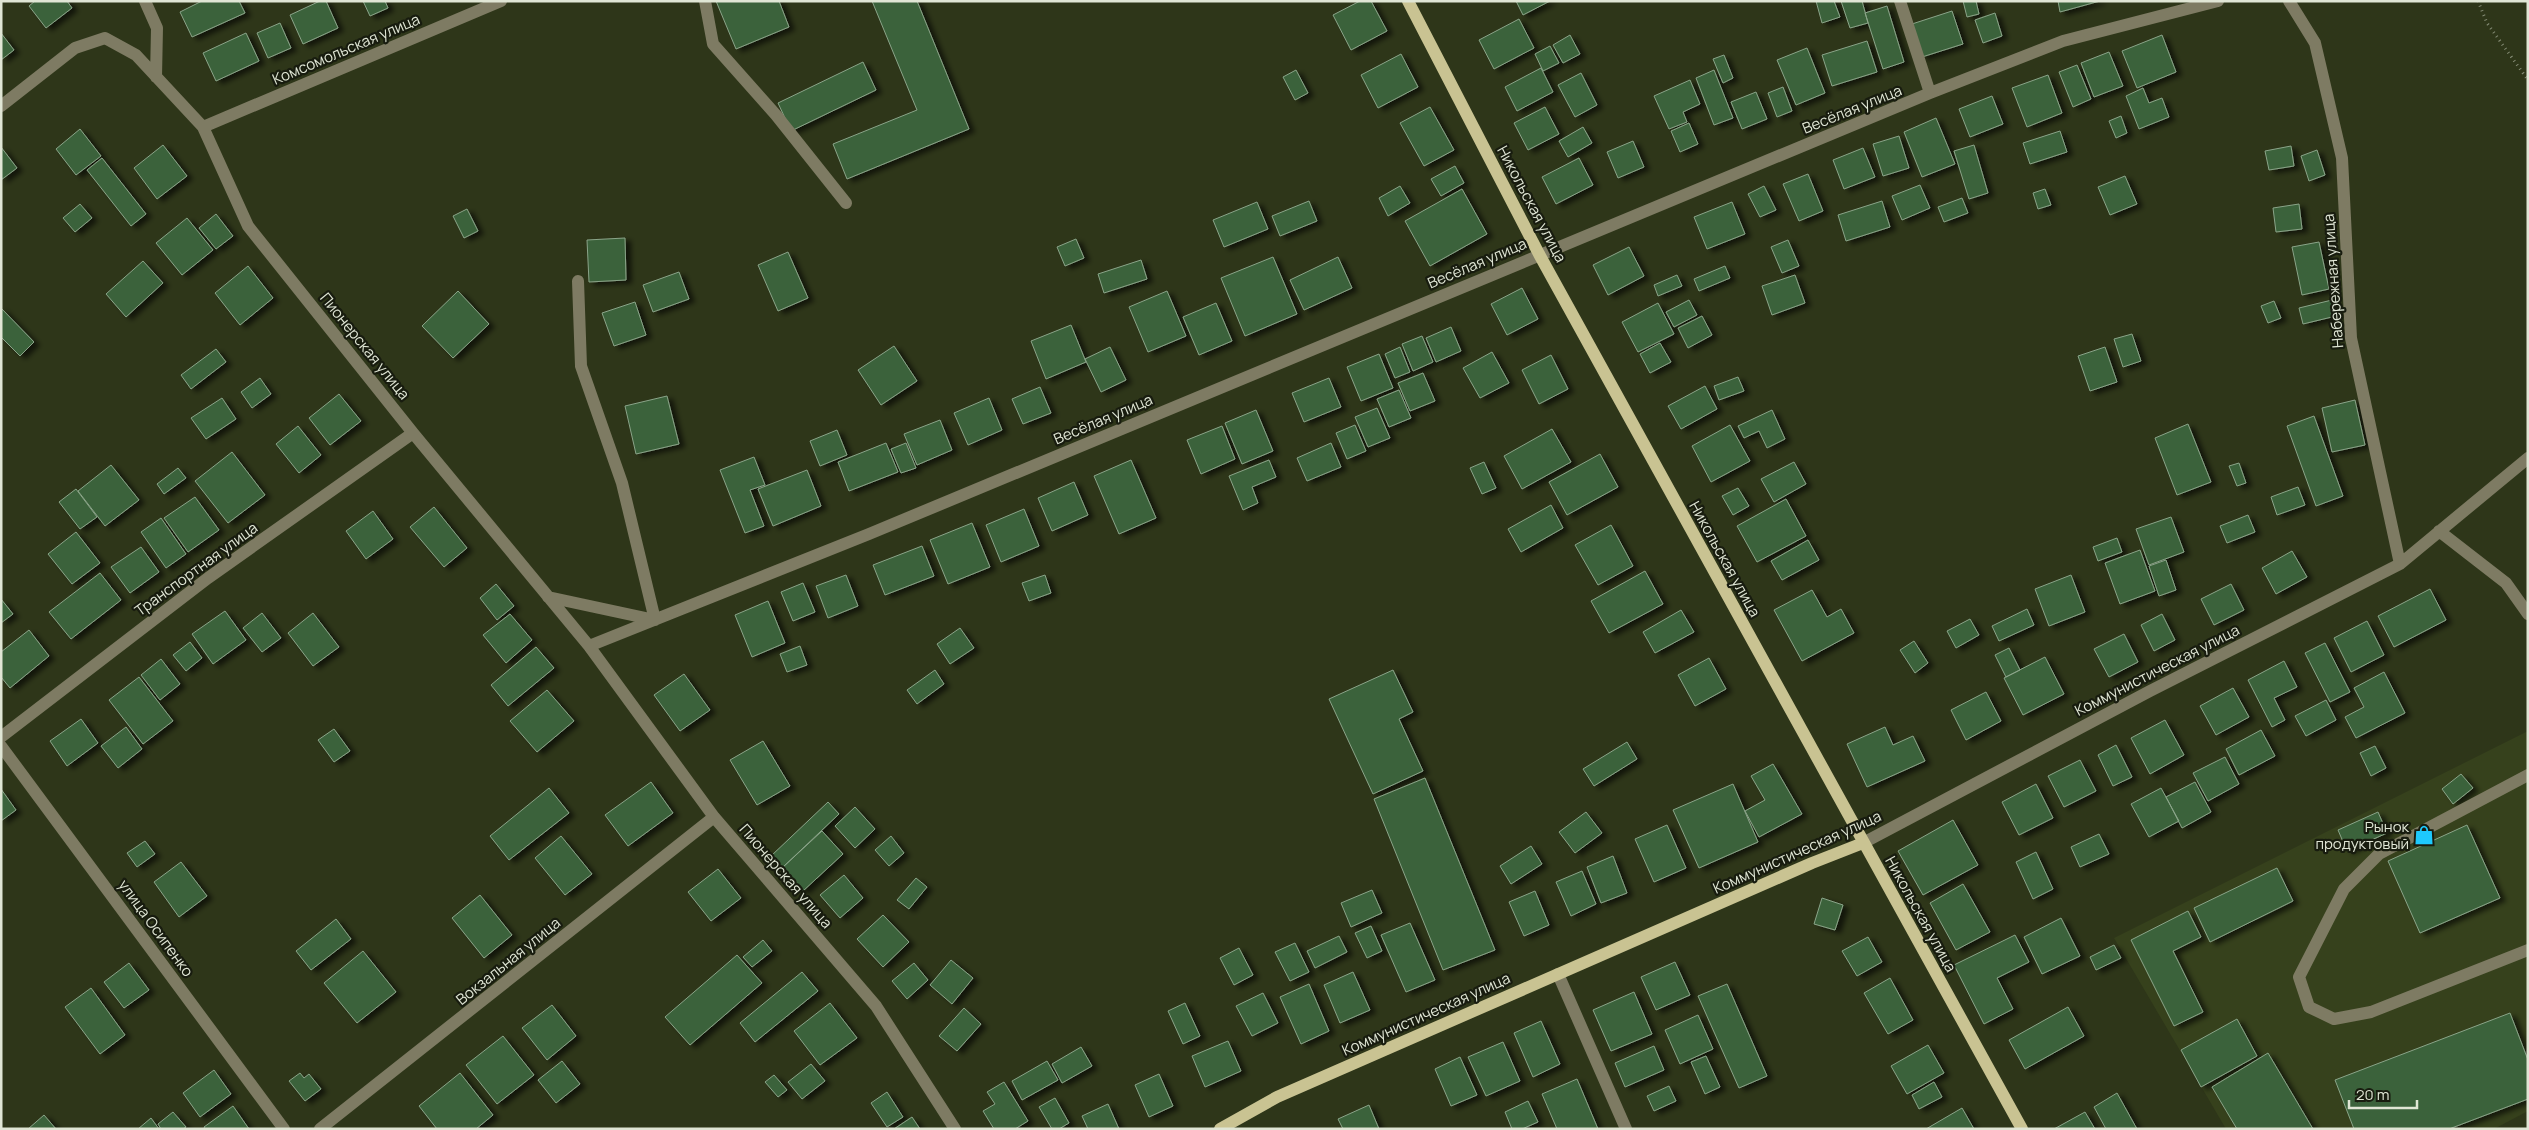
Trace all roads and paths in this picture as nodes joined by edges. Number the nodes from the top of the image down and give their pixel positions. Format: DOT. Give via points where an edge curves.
graph roads {
  1 [pos="145,1"];
  2 [pos="501,1"];
  3 [pos="705,1"];
  4 [pos="1408,1"];
  5 [pos="1900,1"];
  6 [pos="2218,1"];
  7 [pos="2289,1"];
  8 [pos="2478,1"];
  9 [pos="156,77"];
  10 [pos="2528,80"];
  11 [pos="1930,93"];
  12 [pos="1,106"];
  13 [pos="203,127"];
  14 [pos="846,203"];
  15 [pos="1539,254"];
  16 [pos="578,281"];
  17 [pos="413,433"];
  18 [pos="2528,458"];
  19 [pos="2439,531"];
  20 [pos="2400,564"];
  21 [pos="548,596"];
  22 [pos="2528,614"];
  23 [pos="654,620"];
  24 [pos="589,646"];
  25 [pos="1,737"];
  26 [pos="1,746"];
  27 [pos="2528,775"];
  28 [pos="714,817"];
  29 [pos="1863,843"];
  30 [pos="2528,950"];
  31 [pos="1558,974"];
  32 [pos="284,1129"];
  33 [pos="320,1129"];
  34 [pos="955,1129"];
  35 [pos="1220,1129"];
  36 [pos="1626,1129"];
  37 [pos="2022,1129"];
  1 -- 9 [label="street" via="157,28"];
  2 -- 13 [label="street, Комсомольская улица"];
  3 -- 14 [label="street" via="713,44 776,114"];
  4 -- 15 [label="main road, Никольская улица"];
  5 -- 11 [label="street"];
  6 -- 11 [label="street, Весёлая улица" via="2063,40"];
  7 -- 20 [label="street, Набережная улица" via="2315,43 2342,158 2351,338"];
  8 -- 10 [label="path" via="2488,23"];
  9 -- 12 [label="street, Пионерская улица" via="136,55 105,38 75,48"];
  9 -- 13 [label="street, Пионерская улица"];
  11 -- 15 [label="street, Весёлая улица"];
  13 -- 17 [label="street, Пионерская улица" via="248,226"];
  15 -- 23 [label="street, Весёлая улица" via="869,534"];
  15 -- 29 [label="main road, Никольская улица"];
  16 -- 23 [label="street" via="582,366 622,483"];
  17 -- 21 [label="street, Пионерская улица"];
  17 -- 25 [label="street, Транспортная улица" via="208,578"];
  18 -- 19 [label="street, Коммунистическая улица"];
  19 -- 20 [label="street, Коммунистическая улица"];
  19 -- 22 [label="street" via="2506,583"];
  20 -- 29 [label="street, Коммунистическая улица" via="2150,691"];
  21 -- 23 [label="street"];
  21 -- 24 [label="street, Пионерская улица"];
  23 -- 24 [label="street"];
  24 -- 28 [label="street, Пионерская улица"];
  26 -- 32 [label="street, улица Осипенко"];
  27 -- 30 [label="street" via="2379,854 2344,889 2299,977 2309,1007 2334,1019 2371,1012"];
  28 -- 33 [label="street, Вокзальная улица"];
  28 -- 34 [label="street, Пионерская улица" via="876,1006"];
  29 -- 31 [label="main road, Коммунистическая улица"];
  29 -- 37 [label="main road, Никольская улица"];
  31 -- 35 [label="main road, Коммунистическая улица" via="1277,1097"];
  31 -- 36 [label="street"];
}
